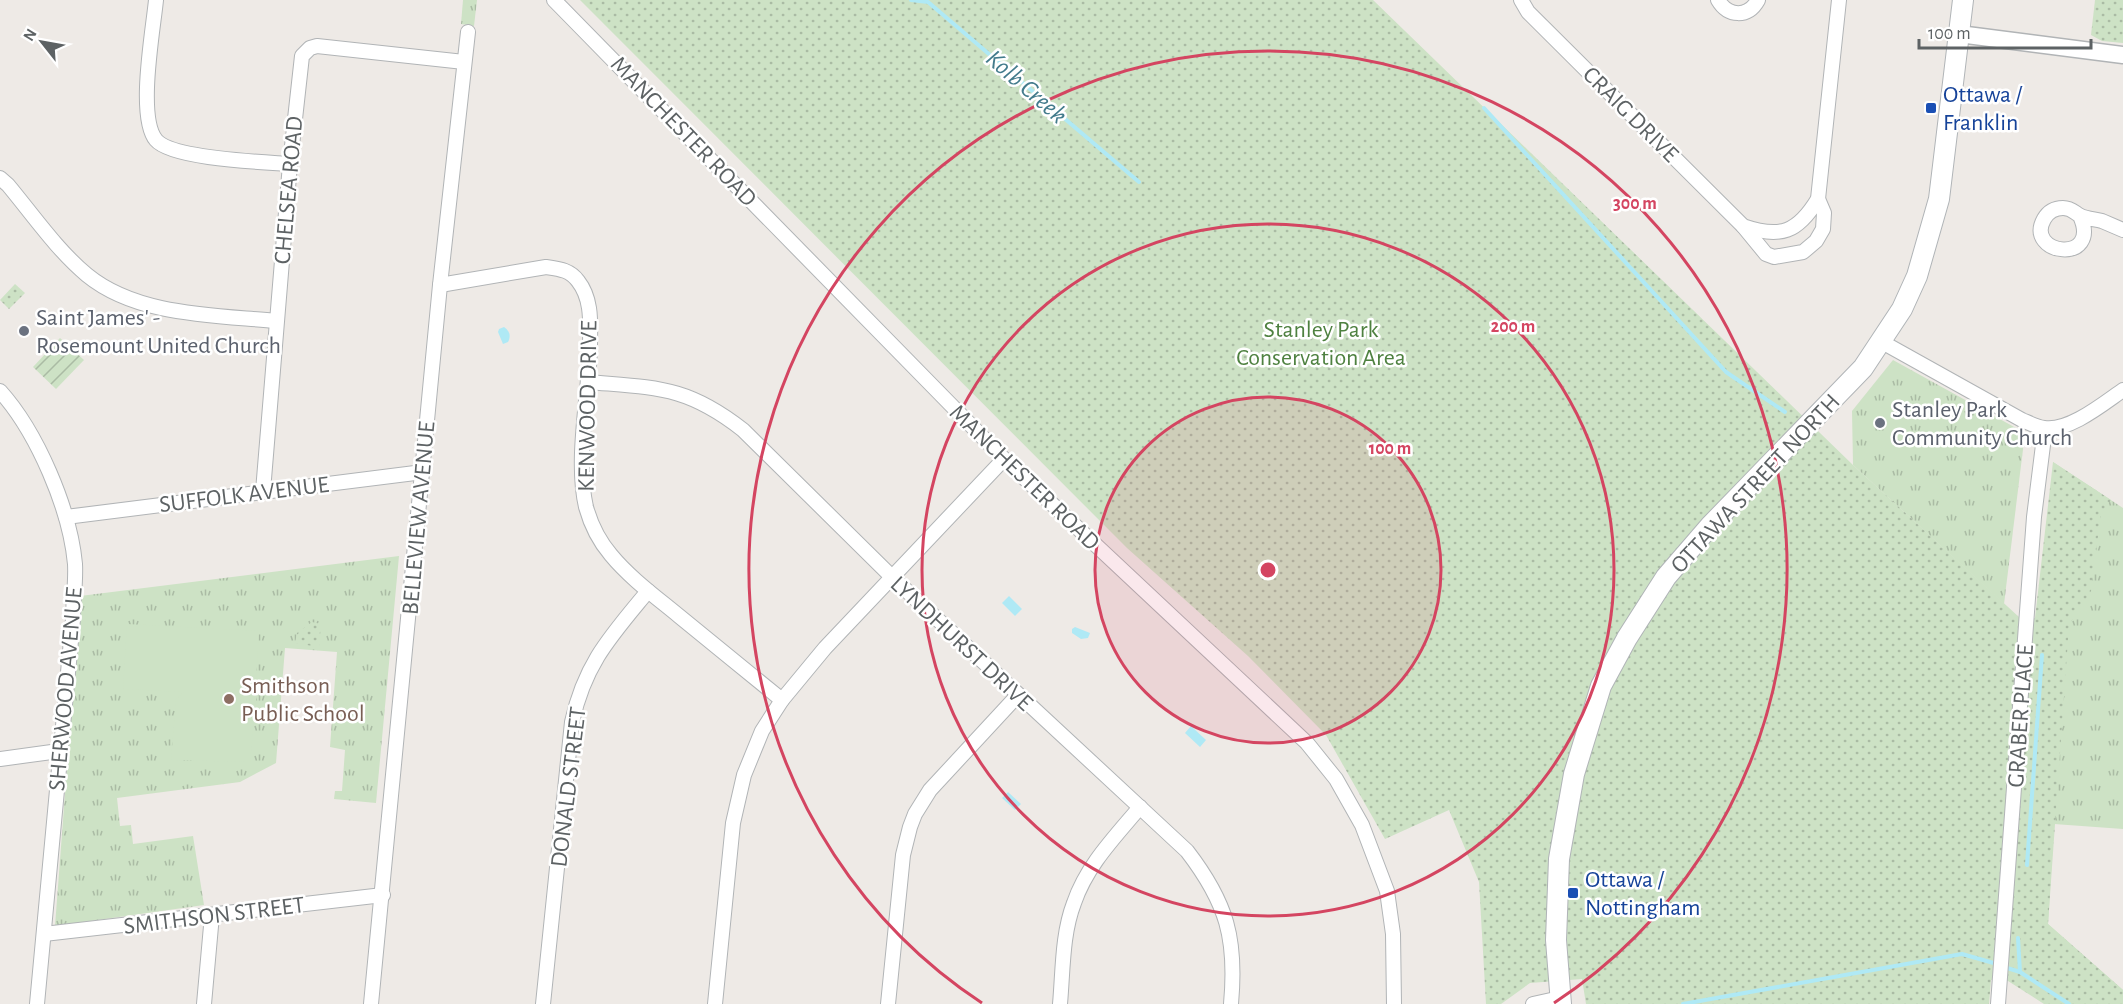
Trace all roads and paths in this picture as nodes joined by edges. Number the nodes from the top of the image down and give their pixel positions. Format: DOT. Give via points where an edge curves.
graph roads {
  1 [pos="156,0"];
  2 [pos="554,0"];
  3 [pos="1521,0"];
  4 [pos="1718,0"];
  5 [pos="1758,0"];
  6 [pos="1836,0"];
  7 [pos="1963,0"];
  8 [pos="468,32"];
  9 [pos="1959,34"];
  10 [pos="2123,55"];
  11 [pos="464,62"];
  12 [pos="290,164"];
  13 [pos="0,178"];
  14 [pos="1818,198"];
  15 [pos="2080,216"];
  16 [pos="1743,226"];
  17 [pos="2123,230"];
  18 [pos="440,285"];
  19 [pos="276,321"];
  20 [pos="1882,342"];
  21 [pos="589,382"];
  22 [pos="2123,390"];
  23 [pos="0,391"];
  24 [pos="2045,429"];
  25 [pos="1004,459"];
  26 [pos="423,472"];
  27 [pos="263,491"];
  28 [pos="66,517"];
  29 [pos="893,578"];
  30 [pos="648,591"];
  31 [pos="1018,695"];
  32 [pos="782,700"];
  33 [pos="59,751"];
  34 [pos="0,759"];
  35 [pos="1140,807"];
  36 [pos="383,895"];
  37 [pos="212,915"];
  38 [pos="44,934"];
  39 [pos="1561,1001"];
  40 [pos="37,1004"];
  41 [pos="204,1004"];
  42 [pos="371,1004"];
  43 [pos="543,1004"];
  44 [pos="715,1004"];
  45 [pos="888,1004"];
  46 [pos="1060,1004"];
  47 [pos="1231,1004"];
  48 [pos="1394,1004"];
  49 [pos="1533,1004"];
  50 [pos="1998,1004"];
  1 -- 12 [label="street" via="146,106 156,140 182,153"];
  2 -- 25 [label="street, MANCHESTER ROAD"];
  3 -- 16 [label="street, CRAIG DRIVE" via="1528,12"];
  4 -- 5 [label="street" via="1722,7 1737,14 1746,13"];
  6 -- 14 [label="street, CRAIG DRIVE"];
  7 -- 9 [label="main road, OTTAWA STREET NORTH"];
  8 -- 11 [label="street, BELLEVIEW AVENUE"];
  9 -- 10 [label="street"];
  9 -- 20 [label="main road, OTTAWA STREET NORTH" via="1939,199 1917,276"];
  11 -- 12 [label="street, CHELSEA ROAD" via="310,48 300,64"];
  11 -- 18 [label="street, BELLEVIEW AVENUE"];
  12 -- 19 [label="street, CHELSEA ROAD"];
  13 -- 19 [label="street" via="66,254 103,287 136,303 162,309"];
  14 -- 16 [label="street, CRAIG DRIVE" via="1807,217 1794,227 1777,233"];
  14 -- 16 [label="street, CRAIG DRIVE" via="1824,213 1823,229 1803,252 1774,257 1766,254"];
  15 -- 17 [label="street"];
  18 -- 21 [label="street, KENWOOD DRIVE" via="546,267 571,273 589,303"];
  18 -- 26 [label="street, BELLEVIEW AVENUE"];
  19 -- 27 [label="street, CHELSEA ROAD"];
  20 -- 24 [label="street"];
  20 -- 39 [label="main road, OTTAWA STREET NORTH" via="1863,368 1666,577 1601,686 1574,774 1559,859 1556,940"];
  21 -- 29 [label="street, LYNDHURST DRIVE" via="659,388 699,400 720,412"];
  21 -- 30 [label="street, KENWOOD DRIVE" via="583,484 590,521 612,556"];
  22 -- 24 [label="street" via="2090,413"];
  23 -- 28 [label="street, SHERWOOD AVENUE" via="29,431"];
  24 -- 50 [label="street, GRABER PLACE" via="2034,517"];
  25 -- 29 [label="street"];
  25 -- 48 [label="street, MANCHESTER ROAD" via="1259,696 1307,743 1336,779 1362,825 1387,891 1393,934"];
  26 -- 27 [label="street, SUFFOLK AVENUE"];
  26 -- 36 [label="street, BELLEVIEW AVENUE"];
  27 -- 28 [label="street, SUFFOLK AVENUE"];
  28 -- 33 [label="street, SHERWOOD AVENUE" via="75,564"];
  29 -- 31 [label="street, LYNDHURST DRIVE"];
  29 -- 32 [label="street" via="825,648"];
  30 -- 32 [label="street, KENWOOD DRIVE"];
  30 -- 43 [label="street, DONALD STREET" via="597,654 576,704"];
  31 -- 35 [label="street, LYNDHURST DRIVE"];
  31 -- 45 [label="street" via="930,790 915,814 903,855"];
  32 -- 44 [label="street" via="762,731 744,775 735,813"];
  33 -- 34 [label="street"];
  33 -- 38 [label="street, SHERWOOD AVENUE"];
  35 -- 46 [label="street" via="1093,864 1074,902 1066,935"];
  35 -- 47 [label="street, LYNDHURST DRIVE" via="1187,851 1219,900 1232,945"];
  36 -- 37 [label="street, SMITHSON STREET"];
  36 -- 42 [label="street, BELLEVIEW AVENUE"];
  37 -- 38 [label="street, SMITHSON STREET"];
  37 -- 41 [label="street"];
  38 -- 40 [label="street, SHERWOOD AVENUE"];
  39 -- 49 [label="street"];
}
